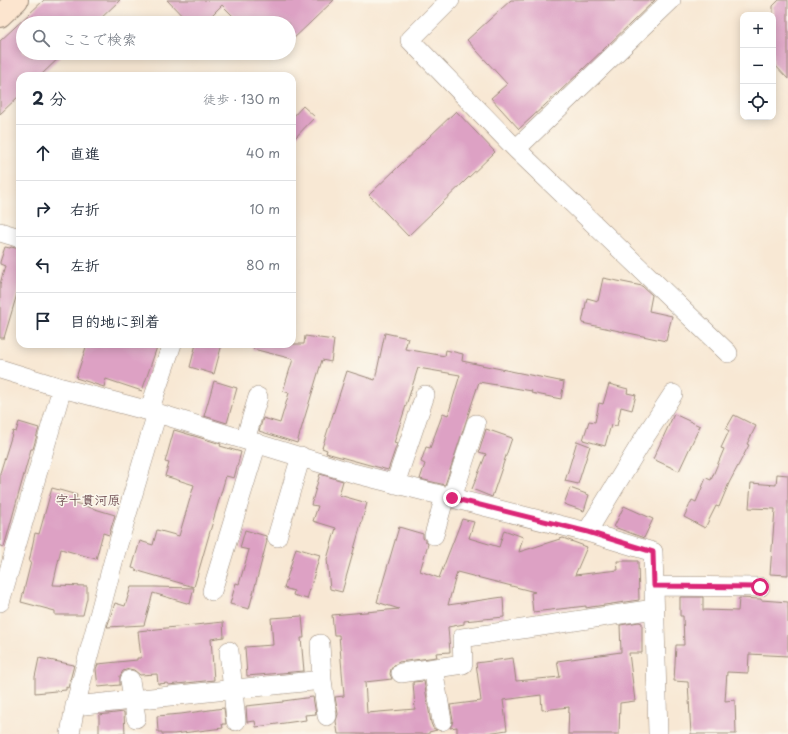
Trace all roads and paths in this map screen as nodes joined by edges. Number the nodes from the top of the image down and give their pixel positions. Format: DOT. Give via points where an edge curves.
graph roads {
  1 [pos="17,0"];
  2 [pos="450,0"];
  3 [pos="671,0"];
  4 [pos="0,16"];
  5 [pos="516,150"];
  6 [pos="0,232"];
  7 [pos="16,237"];
  8 [pos="171,348"];
  9 [pos="728,353"];
  10 [pos="0,369"];
  11 [pos="62,388"];
  12 [pos="672,394"];
  13 [pos="425,395"];
  14 [pos="258,397"];
  15 [pos="153,412"];
  16 [pos="476,424"];
  17 [pos="251,442"];
  18 [pos="301,456"];
  19 [pos="395,484"];
  20 [pos="449,497"];
  21 [pos="588,532"];
  22 [pos="434,535"];
  23 [pos="277,537"];
  24 [pos="654,586"];
  25 [pos="760,587"];
  26 [pos="212,591"];
  27 [pos="0,602"];
  28 [pos="654,609"];
  29 [pos="320,644"];
  30 [pos="229,651"];
  31 [pos="433,668"];
  32 [pos="401,674"];
  33 [pos="130,680"];
  34 [pos="322,680"];
  35 [pos="234,690"];
  36 [pos="75,706"];
  37 [pos="134,709"];
  38 [pos="327,716"];
  39 [pos="236,721"];
  40 [pos="442,721"];
  41 [pos="70,734"];
  42 [pos="658,734"];
  1 -- 4 [label="street"];
  2 -- 5 [label="street" via="410,40"];
  3 -- 5 [label="street"];
  5 -- 9 [label="street"];
  6 -- 7 [label="street"];
  8 -- 15 [label="street"];
  10 -- 11 [label="street"];
  11 -- 15 [label="street"];
  11 -- 27 [label="street"];
  12 -- 21 [label="street"];
  13 -- 19 [label="street"];
  14 -- 17 [label="street"];
  15 -- 17 [label="street"];
  15 -- 36 [label="street"];
  16 -- 20 [label="street"];
  17 -- 18 [label="street"];
  17 -- 26 [label="street"];
  18 -- 19 [label="street"];
  18 -- 23 [label="street"];
  19 -- 20 [label="street"];
  20 -- 21 [label="street"];
  20 -- 22 [label="street"];
  21 -- 24 [label="street" via="653,552"];
  24 -- 25 [label="street"];
  24 -- 28 [label="street"];
  28 -- 31 [label="street" via="462,638 463,664"];
  28 -- 42 [label="street"];
  29 -- 34 [label="street"];
  30 -- 35 [label="street"];
  31 -- 32 [label="street"];
  31 -- 40 [label="street"];
  33 -- 37 [label="street"];
  34 -- 35 [label="street"];
  34 -- 38 [label="street"];
  35 -- 37 [label="street"];
  35 -- 39 [label="street"];
  36 -- 37 [label="street"];
  36 -- 41 [label="street"];
}
